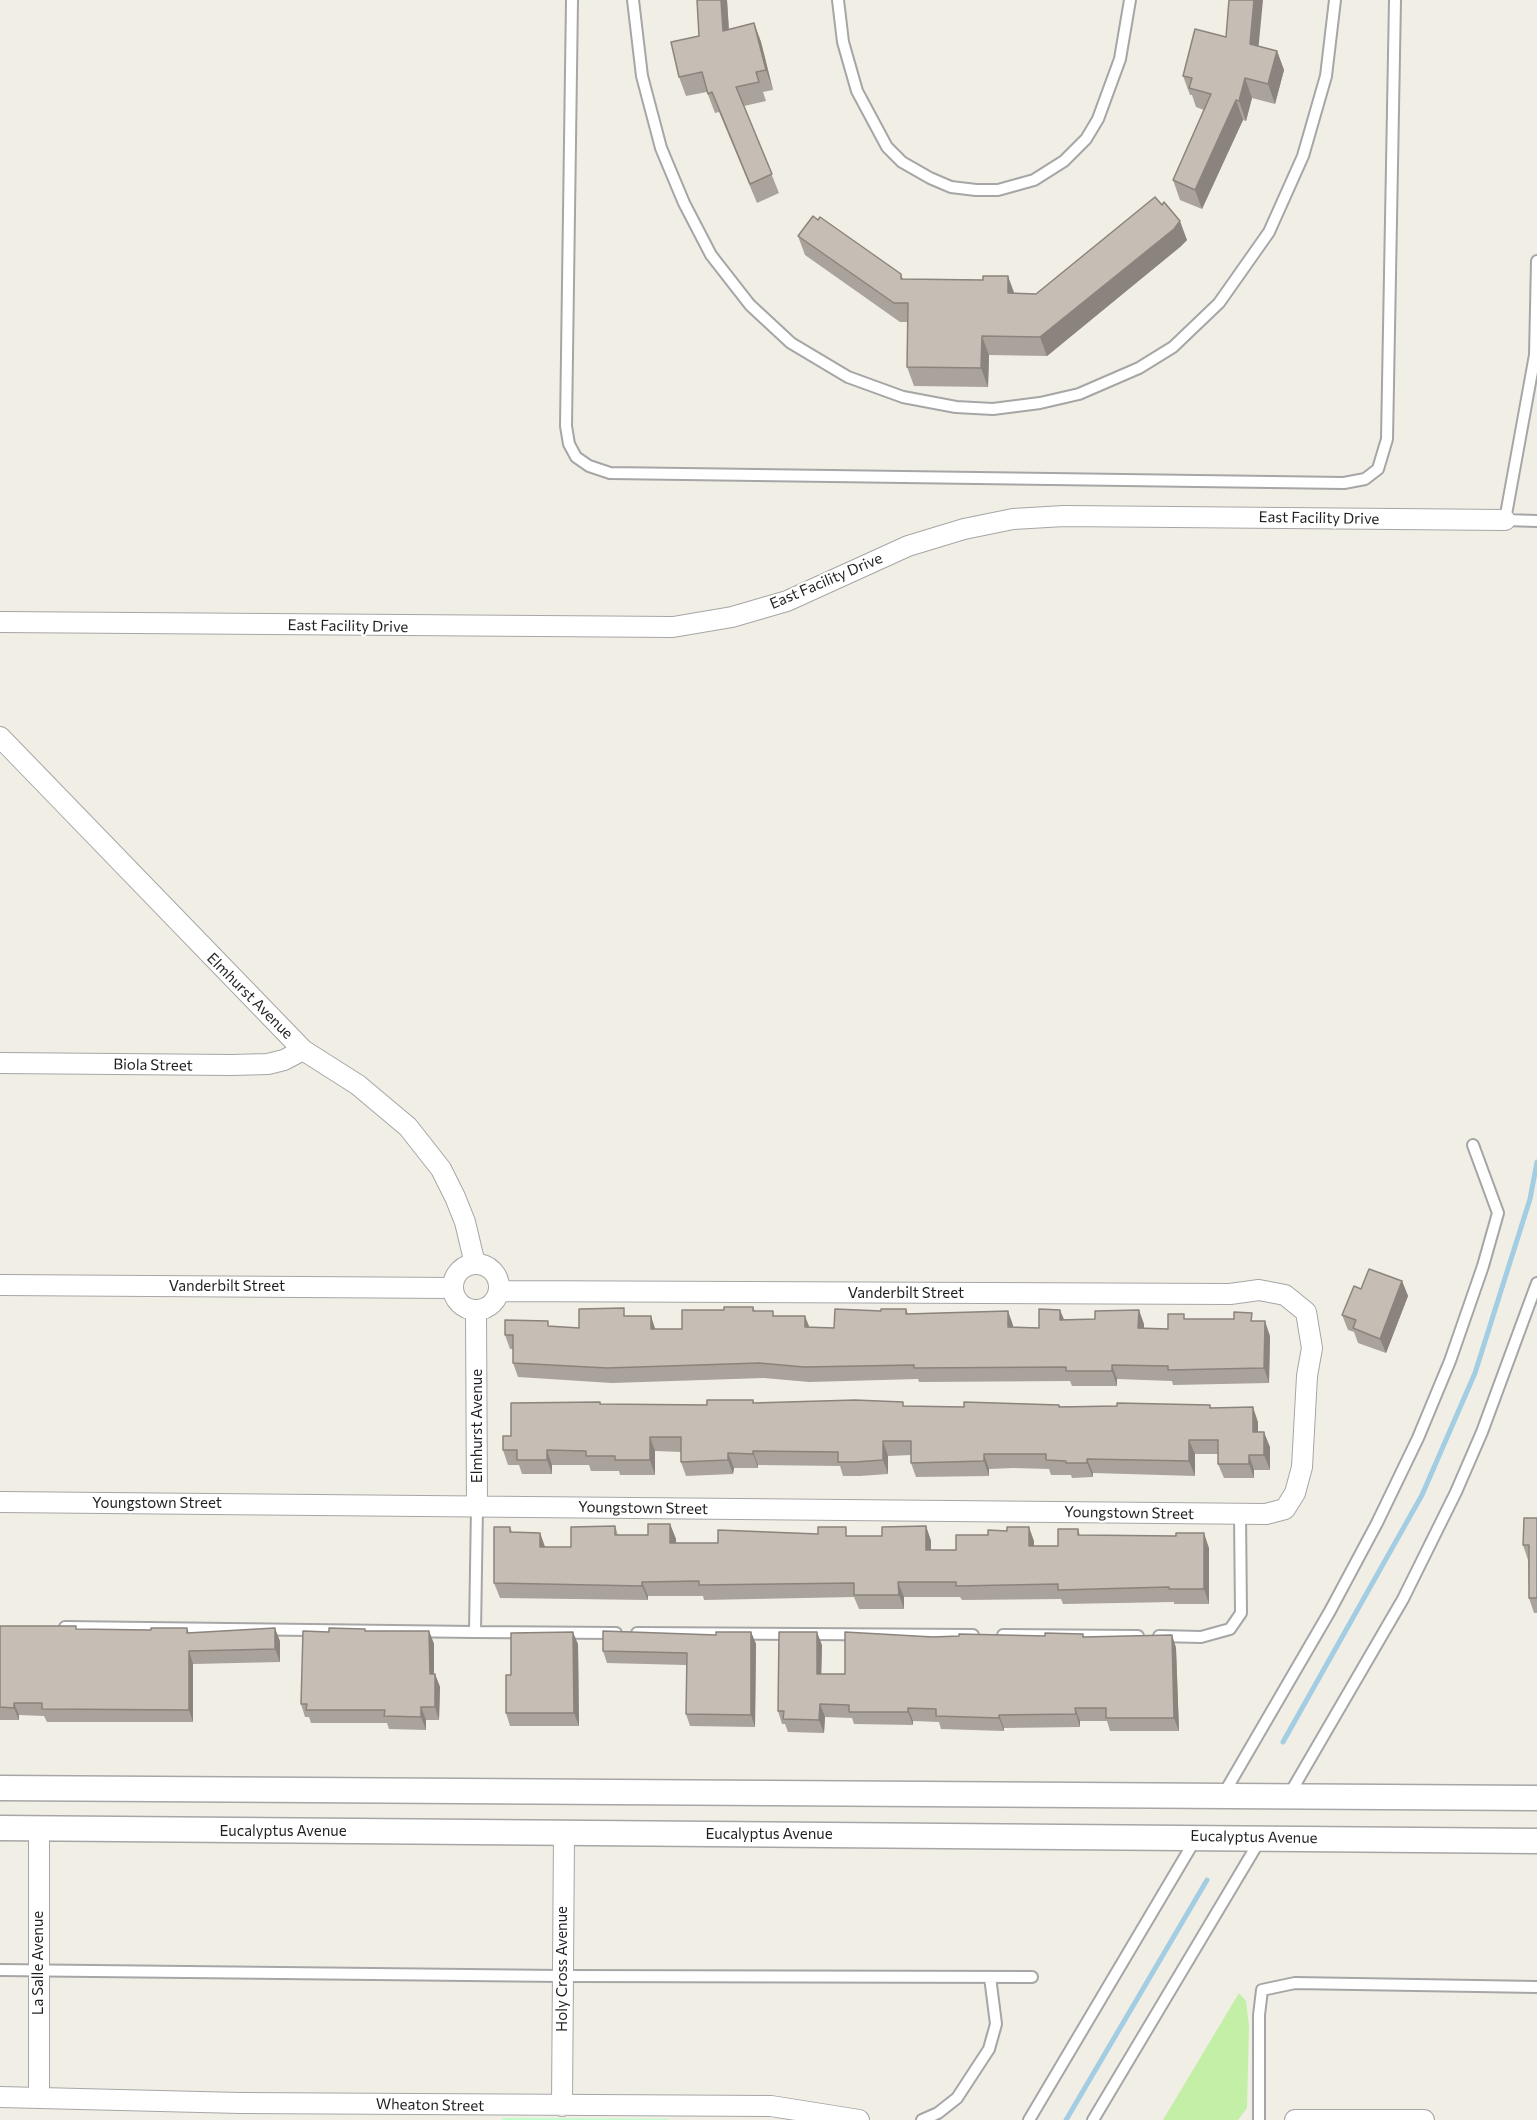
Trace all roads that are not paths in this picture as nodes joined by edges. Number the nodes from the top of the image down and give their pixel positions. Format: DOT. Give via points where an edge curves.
graph roads {
  1 [pos="572,0"];
  2 [pos="633,0"];
  3 [pos="838,0"];
  4 [pos="1130,0"];
  5 [pos="1335,0"];
  6 [pos="1395,0"];
  7 [pos="1537,261"];
  8 [pos="1504,520"];
  9 [pos="1537,520"];
  10 [pos="0,622"];
  11 [pos="0,737"];
  12 [pos="303,1050"];
  13 [pos="0,1063"];
  14 [pos="1473,1145"];
  15 [pos="475,1264"];
  16 [pos="1537,1283"];
  17 [pos="0,1284"];
  18 [pos="453,1288"];
  19 [pos="499,1291"];
  20 [pos="476,1311"];
  21 [pos="0,1502"];
  22 [pos="477,1506"];
  23 [pos="1285,1509"];
  24 [pos="1240,1514"];
  25 [pos="48,1627"];
  26 [pos="475,1632"];
  27 [pos="0,1788"];
  28 [pos="1223,1795"];
  29 [pos="1289,1795"];
  30 [pos="1537,1798"];
  31 [pos="0,1828"];
  32 [pos="39,1829"];
  33 [pos="564,1833"];
  34 [pos="1197,1837"];
  35 [pos="1262,1837"];
  36 [pos="1537,1840"];
  37 [pos="0,1970"];
  38 [pos="38,1971"];
  39 [pos="561,1976"];
  40 [pos="990,1977"];
  41 [pos="1032,1977"];
  42 [pos="1537,1987"];
  43 [pos="0,2097"];
  44 [pos="39,2097"];
  45 [pos="562,2106"];
  46 [pos="240,2112"];
  47 [pos="474,2113"];
  48 [pos="705,2113"];
  49 [pos="859,2120"];
  50 [pos="922,2120"];
  51 [pos="1029,2120"];
  52 [pos="1094,2120"];
  53 [pos="1259,2120"];
  54 [pos="1294,2120"];
  55 [pos="1424,2120"];
  1 -- 6 [label="lane" via="566,426 576,457 589,466 610,473 1344,483 1365,479 1378,469 1387,440"];
  2 -- 5 [label="lane" via="642,76 661,148 711,255 750,305 791,343 848,377 903,397 993,409 1079,394 1139,368 1173,347 1219,303 1269,232 1304,156 1326,76"];
  3 -- 4 [label="lane" via="843,42 857,91 887,147 902,162 930,178 951,187 987,190 1016,186 1048,172 1086,139 1117,69"];
  7 -- 8 [label="lane" via="1534,355"];
  8 -- 9 [label="lane"];
  8 -- 10 [label="street, East Facility Drive" via="1064,516 1013,519 964,528 908,546 787,601 732,617 673,627"];
  11 -- 12 [label="street, Elmhurst Avenue"];
  12 -- 13 [label="street, Biola Street" via="268,1064"];
  12 -- 15 [label="street, Elmhurst Avenue" via="387,1106 427,1147 455,1197"];
  14 -- 28 [label="lane" via="1498,1213 1454,1350 1377,1523"];
  15 -- 18 [label="street" via="458,1273"];
  15 -- 19 [label="street" via="494,1273"];
  16 -- 29 [label="lane" via="1456,1492 1403,1599"];
  17 -- 18 [label="street, Vanderbilt Street"];
  18 -- 20 [label="street" via="462,1305"];
  19 -- 20 [label="street" via="493,1304"];
  19 -- 23 [label="street, Vanderbilt Street" via="1230,1294 1259,1290 1285,1295 1305,1312 1312,1348 1302,1467 1295,1493"];
  20 -- 22 [label="street, Elmhurst Avenue"];
  21 -- 22 [label="street, Youngstown Street"];
  22 -- 24 [label="street, Youngstown Street"];
  22 -- 26 [label="lane"];
  23 -- 24 [label="street, Youngstown Street"];
  24 -- 26 [label="lane" via="1241,1613 1230,1629 1201,1636"];
  25 -- 26 [label="lane"];
  27 -- 28 [label="street"];
  28 -- 29 [label="street"];
  29 -- 30 [label="street"];
  31 -- 32 [label="street, Eucalyptus Avenue"];
  32 -- 33 [label="street, Eucalyptus Avenue"];
  32 -- 38 [label="street, La Salle Avenue"];
  33 -- 34 [label="street, Eucalyptus Avenue"];
  33 -- 39 [label="street, Holy Cross Avenue"];
  34 -- 35 [label="street, Eucalyptus Avenue"];
  34 -- 51 [label="lane"];
  35 -- 36 [label="street, Eucalyptus Avenue"];
  35 -- 52 [label="lane"];
  37 -- 38 [label="lane"];
  38 -- 39 [label="lane"];
  38 -- 44 [label="street, La Salle Avenue"];
  39 -- 40 [label="lane"];
  39 -- 45 [label="street, Holy Cross Avenue"];
  40 -- 41 [label="lane"];
  40 -- 50 [label="lane" via="996,2024 989,2049 957,2098"];
  42 -- 53 [label="lane" via="1295,1983 1262,1990"];
  43 -- 44 [label="street, Wheaton Street"];
  44 -- 46 [label="street, Wheaton Street"];
  45 -- 47 [label="street, Wheaton Street"];
  45 -- 48 [label="street, Wheaton Street"];
  46 -- 47 [label="street, Wheaton Street"];
  48 -- 49 [label="street, Wheaton Street" via="771,2106"];
  54 -- 55 [label="street"];
}
